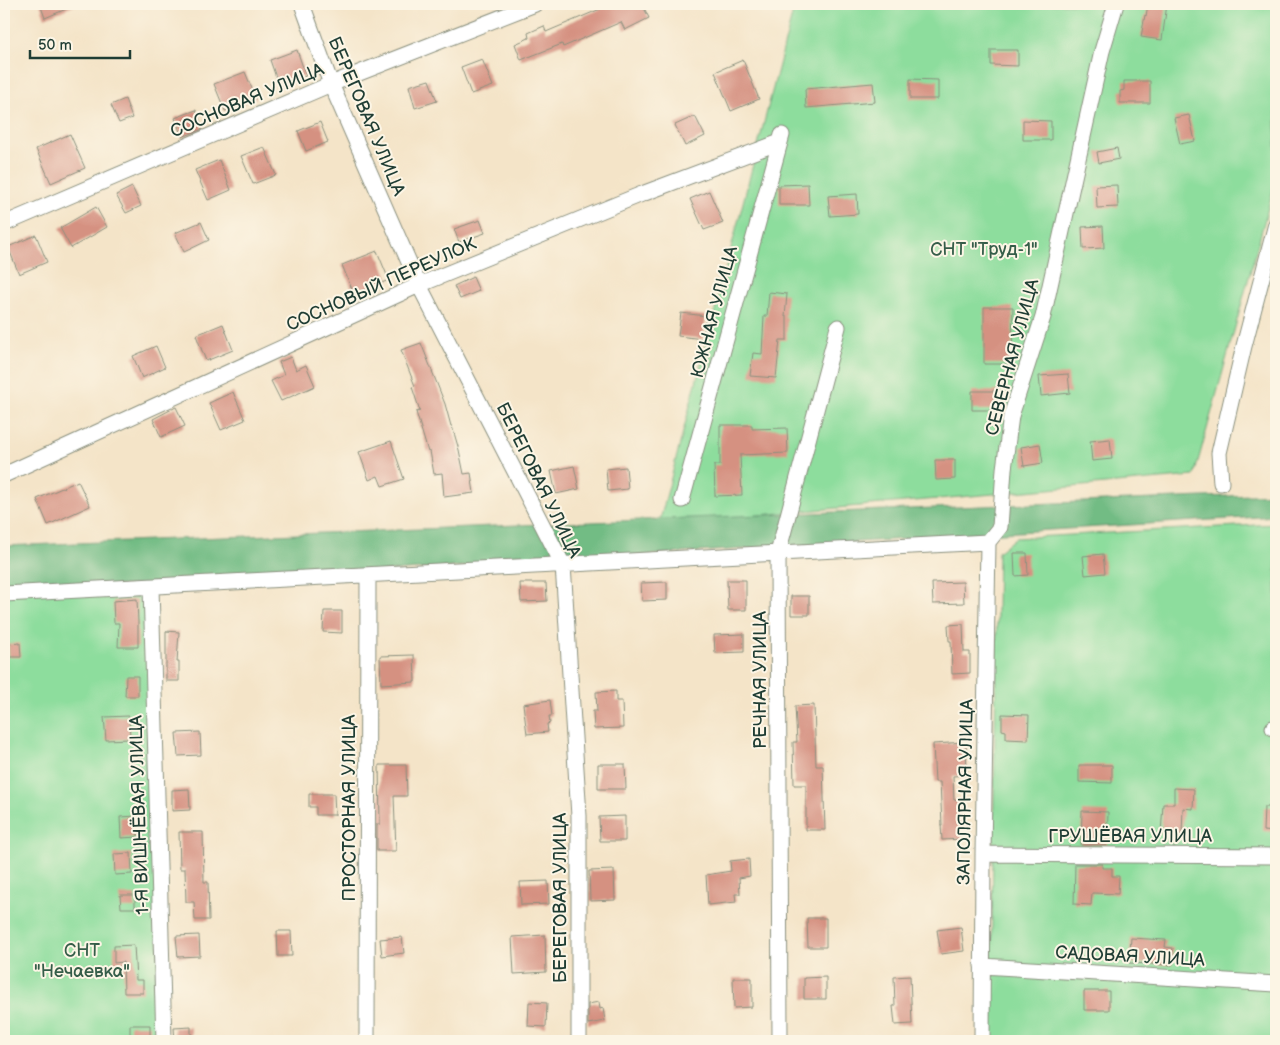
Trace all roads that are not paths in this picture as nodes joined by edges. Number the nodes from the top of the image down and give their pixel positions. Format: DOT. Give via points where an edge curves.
graph roads {
  1 [pos="302,4"];
  2 [pos="535,4"];
  3 [pos="1116,4"];
  4 [pos="331,84"];
  5 [pos="781,138"];
  6 [pos="4,224"];
  7 [pos="1276,224"];
  8 [pos="419,285"];
  9 [pos="838,327"];
  10 [pos="4,475"];
  11 [pos="1222,483"];
  12 [pos="682,500"];
  13 [pos="988,542"];
  14 [pos="778,552"];
  15 [pos="564,565"];
  16 [pos="368,576"];
  17 [pos="151,587"];
  18 [pos="4,594"];
  19 [pos="983,854"];
  20 [pos="1276,856"];
  21 [pos="982,966"];
  22 [pos="1276,984"];
  23 [pos="164,1041"];
  24 [pos="367,1041"];
  25 [pos="579,1041"];
  26 [pos="780,1041"];
  27 [pos="982,1041"];
  1 -- 4 [label="street, БЕРЕГОВАЯ УЛИЦА"];
  2 -- 4 [label="street, СОСНОВАЯ УЛИЦА"];
  3 -- 13 [label="street, СЕВЕРНАЯ УЛИЦА" via="1102,51 1044,318 1011,416 1000,527"];
  4 -- 6 [label="street, СОСНОВАЯ УЛИЦА"];
  4 -- 8 [label="street, БЕРЕГОВАЯ УЛИЦА"];
  5 -- 8 [label="street, СОСНОВЫЙ ПЕРЕУЛОК"];
  5 -- 12 [label="street, ЮЖНАЯ УЛИЦА"];
  7 -- 11 [label="street" via="1219,453"];
  8 -- 10 [label="street, СОСНОВЫЙ ПЕРЕУЛОК"];
  8 -- 15 [label="street, БЕРЕГОВАЯ УЛИЦА"];
  9 -- 14 [label="street, РЕЧНАЯ УЛИЦА"];
  13 -- 14 [label="street"];
  13 -- 19 [label="street, ЗАПОЛЯРНАЯ УЛИЦА"];
  14 -- 15 [label="street"];
  14 -- 26 [label="street, РЕЧНАЯ УЛИЦА"];
  15 -- 16 [label="street"];
  15 -- 25 [label="street, БЕРЕГОВАЯ УЛИЦА" via="578,816"];
  16 -- 17 [label="street"];
  16 -- 24 [label="street, ПРОСТОРНАЯ УЛИЦА"];
  17 -- 18 [label="street"];
  17 -- 23 [label="street, 1-Я ВИШНЁВАЯ УЛИЦА"];
  19 -- 20 [label="street, ГРУШЁВАЯ УЛИЦА"];
  19 -- 21 [label="street, ЗАПОЛЯРНАЯ УЛИЦА"];
  21 -- 22 [label="street, САДОВАЯ УЛИЦА"];
  21 -- 27 [label="street, ЗАПОЛЯРНАЯ УЛИЦА"];
}
